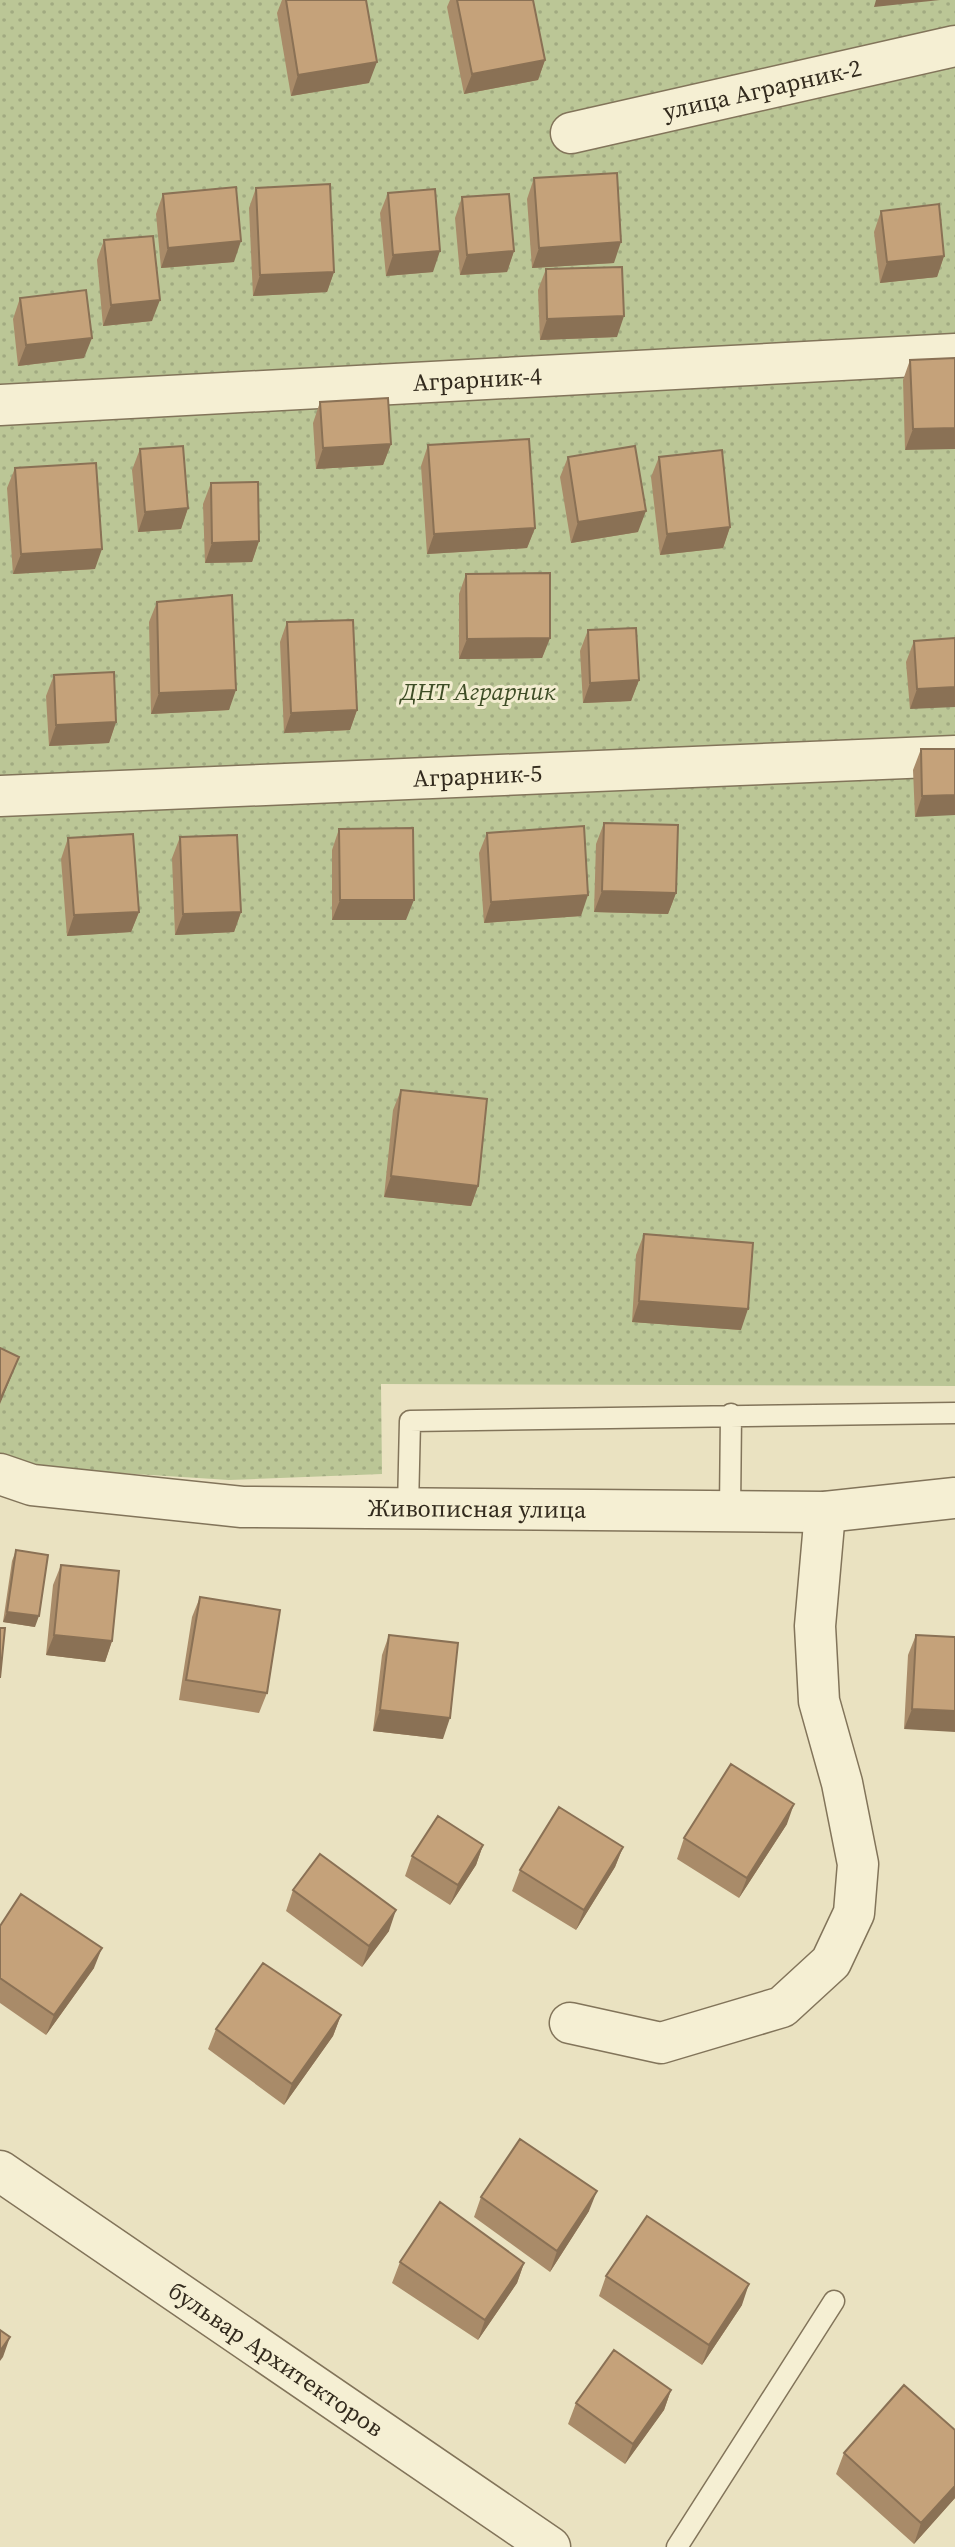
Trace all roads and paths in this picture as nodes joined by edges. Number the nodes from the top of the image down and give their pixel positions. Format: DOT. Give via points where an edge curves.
graph roads {
  1 [pos="955,46"];
  2 [pos="571,133"];
  3 [pos="955,354"];
  4 [pos="0,405"];
  5 [pos="955,756"];
  6 [pos="0,796"];
  7 [pos="955,1413"];
  8 [pos="731,1414"];
  9 [pos="0,1474"];
  10 [pos="955,1498"];
  11 [pos="408,1508"];
  12 [pos="730,1511"];
  13 [pos="825,1512"];
  14 [pos="570,2023"];
  15 [pos="0,2171"];
  16 [pos="834,2301"];
  17 [pos="550,2547"];
  18 [pos="677,2547"];
  1 -- 2 [label="street, улица Аграрник-2"];
  3 -- 4 [label="street, Аграрник-4"];
  5 -- 6 [label="street, Аграрник-5"];
  7 -- 8 [label="lane"];
  8 -- 11 [label="lane" via="410,1421"];
  8 -- 12 [label="lane"];
  9 -- 11 [label="street, Живописная улица" via="32,1485 242,1507"];
  10 -- 13 [label="street, Живописная улица"];
  11 -- 12 [label="street, Живописная улица"];
  12 -- 13 [label="street, Живописная улица"];
  13 -- 14 [label="street" via="815,1626 819,1701 858,1864 854,1913 831,1962 782,2007 661,2043"];
  15 -- 17 [label="street, бульвар Архитекторов"];
  16 -- 18 [label="lane"];
}
